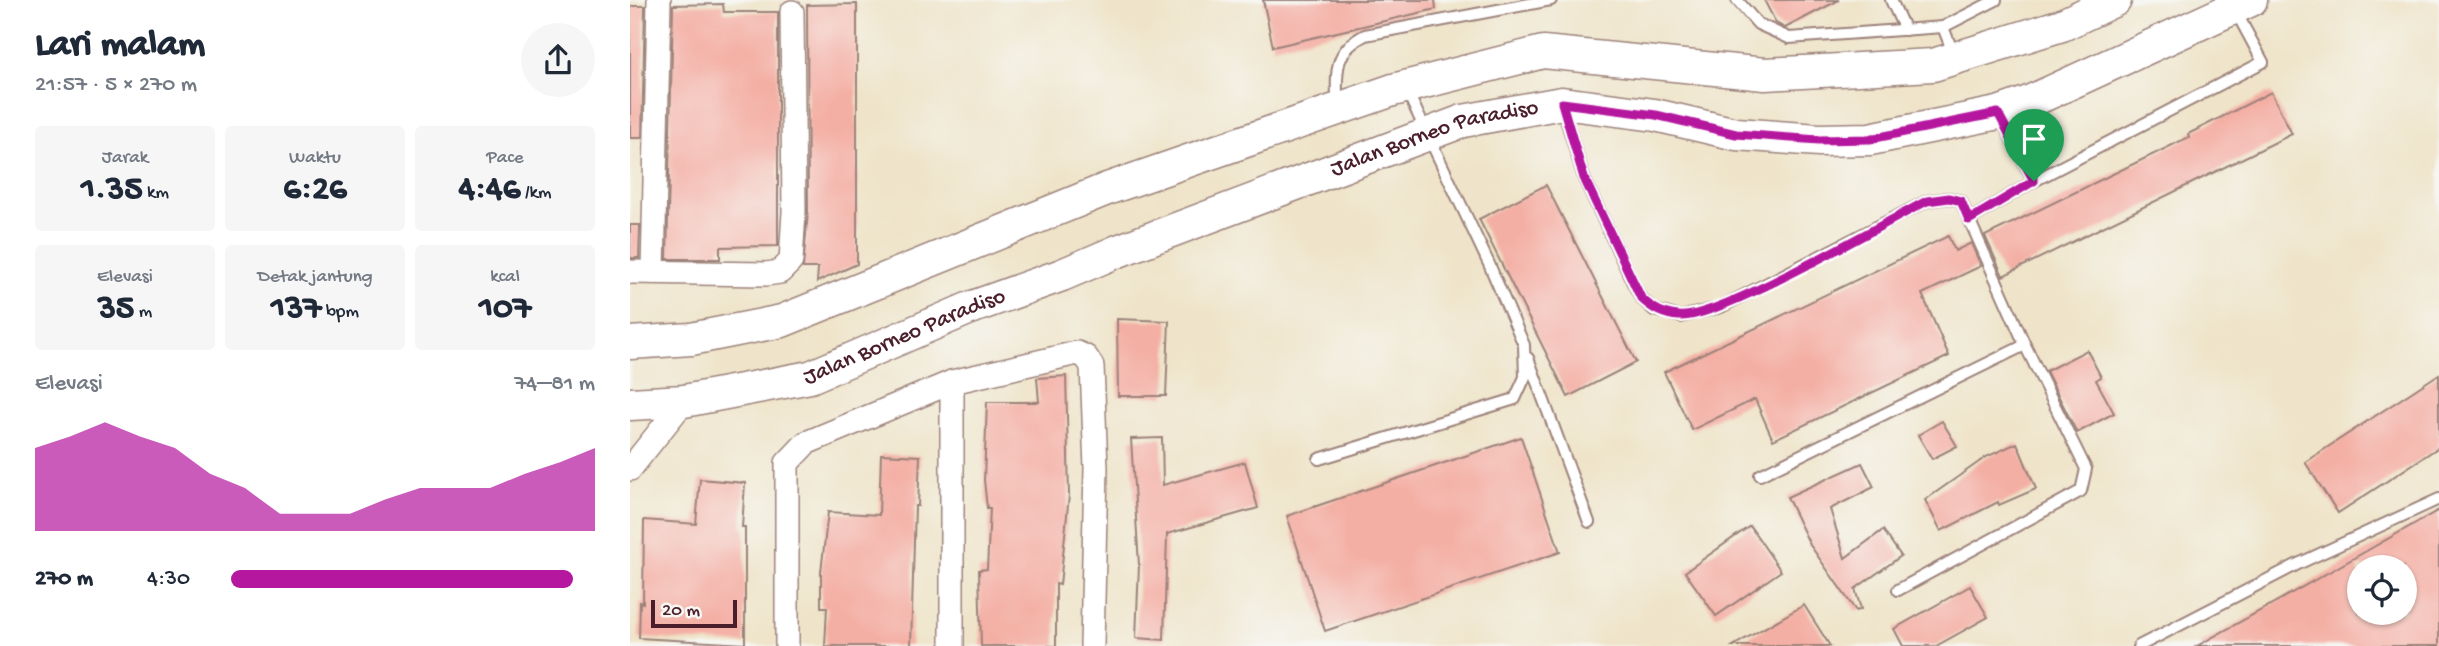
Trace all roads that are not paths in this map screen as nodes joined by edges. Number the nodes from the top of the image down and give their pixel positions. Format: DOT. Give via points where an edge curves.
graph roads {
  1 [pos="659,0"];
  2 [pos="1547,0"];
  3 [pos="1737,0"];
  4 [pos="1891,0"];
  5 [pos="1996,0"];
  6 [pos="2115,0"];
  7 [pos="2243,5"];
  8 [pos="792,12"];
  9 [pos="1943,27"];
  10 [pos="1905,30"];
  11 [pos="1955,58"];
  12 [pos="1405,87"];
  13 [pos="1562,103"];
  14 [pos="1337,109"];
  15 [pos="1998,113"];
  16 [pos="1427,133"];
  17 [pos="2034,181"];
  18 [pos="1969,220"];
  19 [pos="630,272"];
  20 [pos="653,272"];
  21 [pos="630,344"];
  22 [pos="1524,345"];
  23 [pos="2025,345"];
  24 [pos="952,382"];
  25 [pos="684,401"];
  26 [pos="630,404"];
  27 [pos="1319,459"];
  28 [pos="630,469"];
  29 [pos="1760,475"];
  30 [pos="2439,499"];
  31 [pos="1589,522"];
  32 [pos="1898,590"];
  33 [pos="787,646"];
  34 [pos="952,646"];
  35 [pos="1092,646"];
  36 [pos="2139,646"];
  1 -- 20 [label="street"];
  2 -- 14 [label="lane" via="1366,35 1344,49 1337,69"];
  3 -- 10 [label="lane" via="1758,24 1789,38"];
  4 -- 10 [label="lane"];
  5 -- 9 [label="lane"];
  6 -- 11 [label="street" via="2062,25"];
  7 -- 15 [label="street, Jalan Borneo Paradiso" via="2114,66"];
  7 -- 17 [label="lane" via="2263,62"];
  8 -- 20 [label="street" via="791,261 779,272 766,274"];
  9 -- 10 [label="lane"];
  9 -- 11 [label="lane"];
  11 -- 12 [label="street" via="1933,65 1765,74 1544,52"];
  12 -- 14 [label="street"];
  12 -- 16 [label="lane"];
  13 -- 15 [label="street, Jalan Borneo Paradiso" via="1656,115 1736,134 1819,140 1870,139"];
  13 -- 16 [label="street, Jalan Borneo Paradiso" via="1463,121"];
  13 -- 18 [label="lane" via="1584,178 1637,291 1654,310 1681,317 1721,307 1927,201 1961,201"];
  14 -- 21 [label="street" via="1107,189 782,321 691,339"];
  15 -- 17 [label="lane"];
  16 -- 22 [label="lane"];
  16 -- 25 [label="street, Jalan Borneo Paradiso" via="970,308 810,377"];
  17 -- 18 [label="lane"];
  18 -- 23 [label="lane"];
  19 -- 20 [label="street"];
  22 -- 27 [label="lane" via="1525,377 1515,399"];
  22 -- 31 [label="lane"];
  23 -- 29 [label="lane"];
  23 -- 32 [label="lane" via="2086,469 2081,491"];
  24 -- 33 [label="street" via="806,443 787,463"];
  24 -- 34 [label="street"];
  24 -- 35 [label="street" via="1077,353 1092,366 1096,468"];
  25 -- 26 [label="street, Jalan Borneo Paradiso"];
  25 -- 28 [label="street"];
  30 -- 36 [label="lane" via="2298,564"];
}
